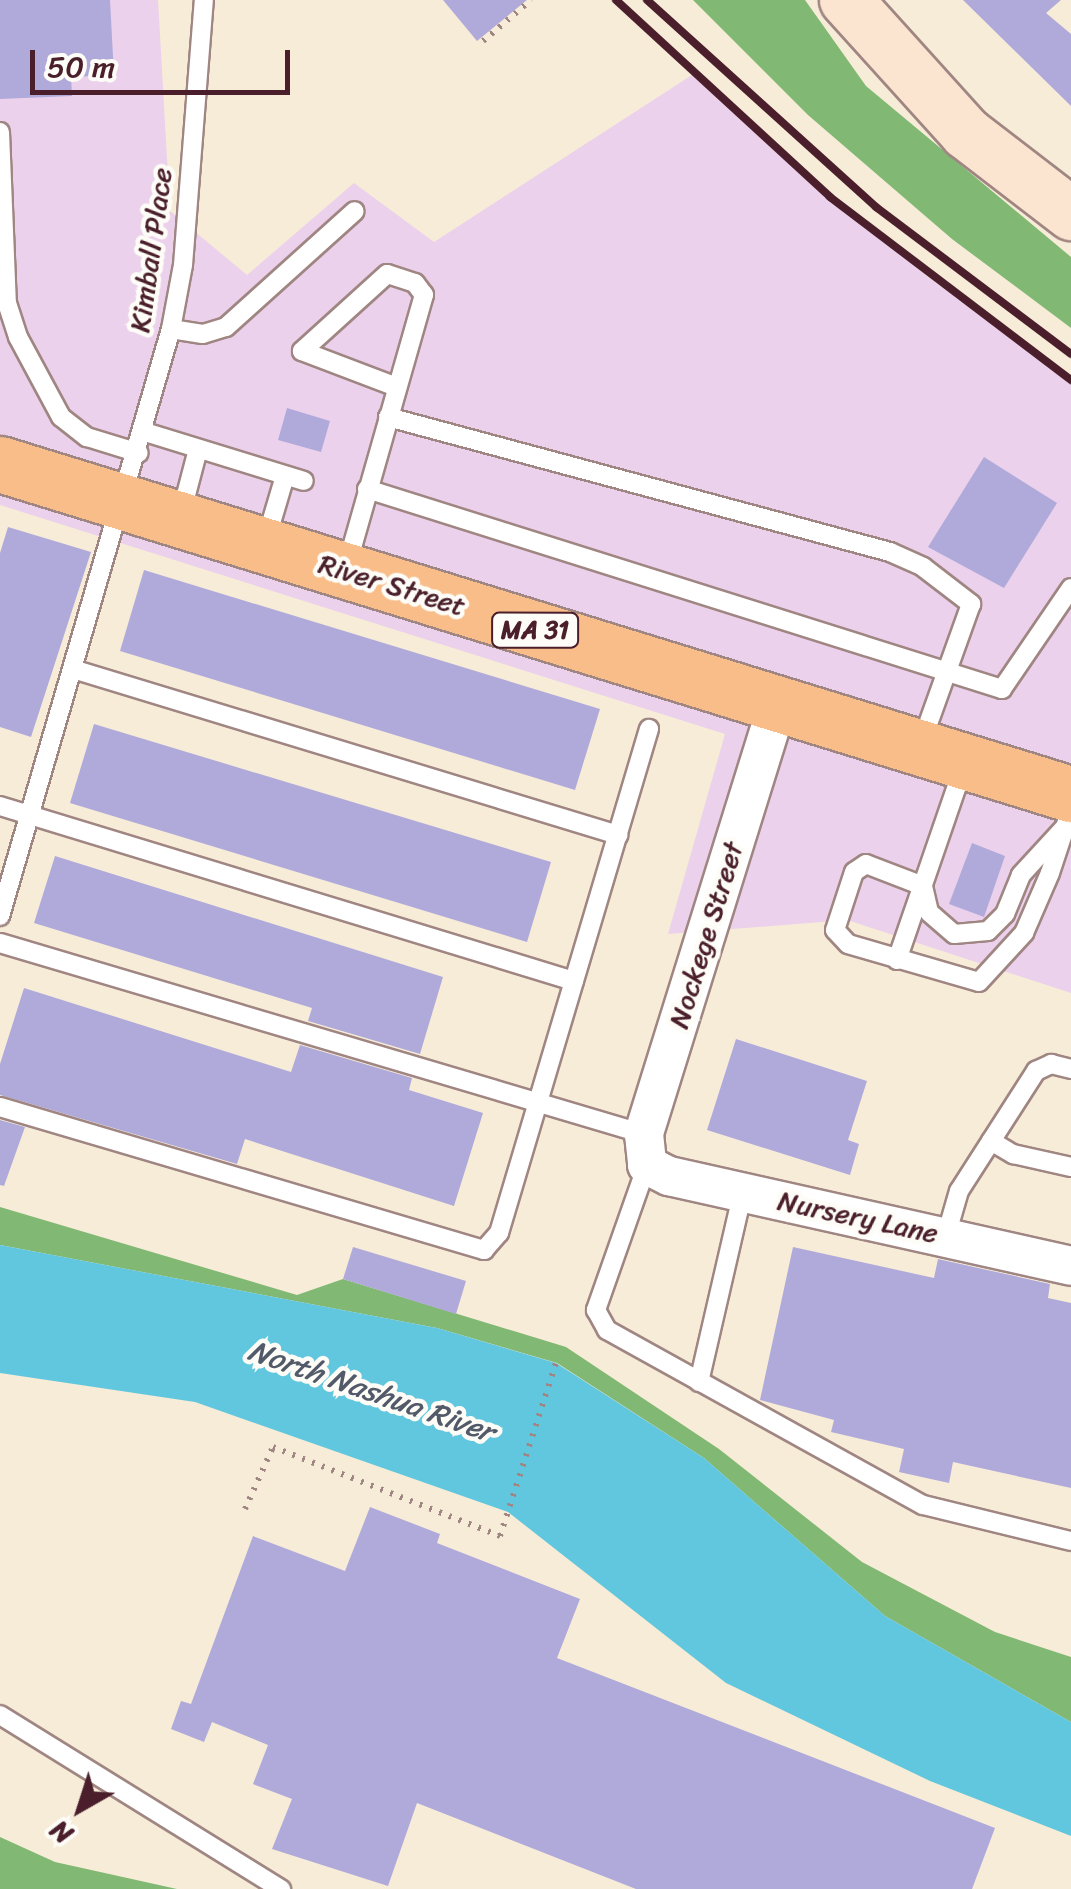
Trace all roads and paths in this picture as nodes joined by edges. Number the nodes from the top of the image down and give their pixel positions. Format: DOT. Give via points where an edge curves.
graph roads {
  1 [pos="204,0"];
  2 [pos="532,0"];
  3 [pos="846,0"];
  4 [pos="483,41"];
  5 [pos="0,132"];
  6 [pos="356,210"];
  7 [pos="1071,214"];
  8 [pos="171,329"];
  9 [pos="397,387"];
  10 [pos="388,417"];
  11 [pos="145,432"];
  12 [pos="198,449"];
  13 [pos="0,464"];
  14 [pos="132,478"];
  15 [pos="368,489"];
  16 [pos="180,520"];
  17 [pos="264,546"];
  18 [pos="346,570"];
  19 [pos="1071,588"];
  20 [pos="948,668"];
  21 [pos="76,670"];
  22 [pos="777,706"];
  23 [pos="650,729"];
  24 [pos="942,756"];
  25 [pos="0,806"];
  26 [pos="1071,810"];
  27 [pos="1068,812"];
  28 [pos="31,816"];
  29 [pos="618,835"];
  30 [pos="923,886"];
  31 [pos="0,916"];
  32 [pos="0,943"];
  33 [pos="898,960"];
  34 [pos="574,981"];
  35 [pos="1071,1069"];
  36 [pos="538,1103"];
  37 [pos="0,1107"];
  38 [pos="991,1140"];
  39 [pos="646,1149"];
  40 [pos="1071,1167"];
  41 [pos="744,1192"];
  42 [pos="946,1236"];
  43 [pos="1071,1266"];
  44 [pos="556,1363"];
  45 [pos="699,1382"];
  46 [pos="245,1509"];
  47 [pos="1071,1541"];
  48 [pos="0,1715"];
  49 [pos="281,1889"];
  1 -- 8 [label="lane, Kimball Place" via="183,266"];
  2 -- 4 [label="path"];
  3 -- 7 [label="main road" via="966,132"];
  5 -- 14 [label="lane" via="7,303 18,337 60,417"];
  6 -- 8 [label="lane" via="226,327 202,334"];
  8 -- 11 [label="lane, Kimball Place"];
  9 -- 9 [label="lane" via="424,295 415,284 387,274 302,351"];
  9 -- 10 [label="lane"];
  10 -- 15 [label="lane"];
  10 -- 20 [label="lane" via="906,558 970,599"];
  11 -- 12 [label="lane"];
  11 -- 14 [label="lane, Kimball Place"];
  12 -- 16 [label="lane"];
  12 -- 17 [label="lane" via="295,478"];
  13 -- 14 [label="highway, River Street / MA 31"];
  14 -- 16 [label="highway, River Street / MA 31"];
  14 -- 21 [label="lane, Kimball Place"];
  15 -- 18 [label="lane"];
  15 -- 20 [label="lane"];
  16 -- 17 [label="highway, River Street / MA 31"];
  17 -- 18 [label="highway, River Street / MA 31"];
  18 -- 22 [label="highway, River Street / MA 31"];
  19 -- 20 [label="lane" via="1009,685 992,686"];
  20 -- 24 [label="lane"];
  21 -- 28 [label="lane, Kimball Place"];
  21 -- 29 [label="lane"];
  22 -- 24 [label="highway, River Street / MA 31"];
  22 -- 39 [label="street, Nockege Street"];
  23 -- 29 [label="lane"];
  24 -- 27 [label="highway, River Street / MA 31"];
  24 -- 30 [label="lane"];
  25 -- 28 [label="lane"];
  26 -- 27 [label="lane"];
  27 -- 30 [label="lane" via="988,931 954,934 942,928"];
  27 -- 33 [label="lane" via="1024,933 988,977 970,984"];
  28 -- 31 [label="lane, Kimball Place"];
  28 -- 34 [label="lane"];
  29 -- 34 [label="lane"];
  30 -- 33 [label="lane"];
  30 -- 33 [label="lane" via="866,864 854,872 835,922 848,944"];
  32 -- 36 [label="lane"];
  34 -- 36 [label="lane"];
  35 -- 38 [label="lane" via="1051,1064 1036,1071"];
  36 -- 37 [label="lane" via="499,1233 484,1250"];
  36 -- 39 [label="lane"];
  38 -- 40 [label="lane" via="1013,1154"];
  38 -- 42 [label="lane" via="956,1197"];
  39 -- 41 [label="street, Nursery Lane" via="669,1176"];
  39 -- 45 [label="lane" via="596,1316 607,1330"];
  41 -- 42 [label="street, Nursery Lane"];
  41 -- 45 [label="lane"];
  42 -- 43 [label="street, Nursery Lane"];
  44 -- 46 [label="path" via="500,1536 273,1448"];
  45 -- 47 [label="lane" via="936,1510"];
  48 -- 49 [label="lane"];
}
